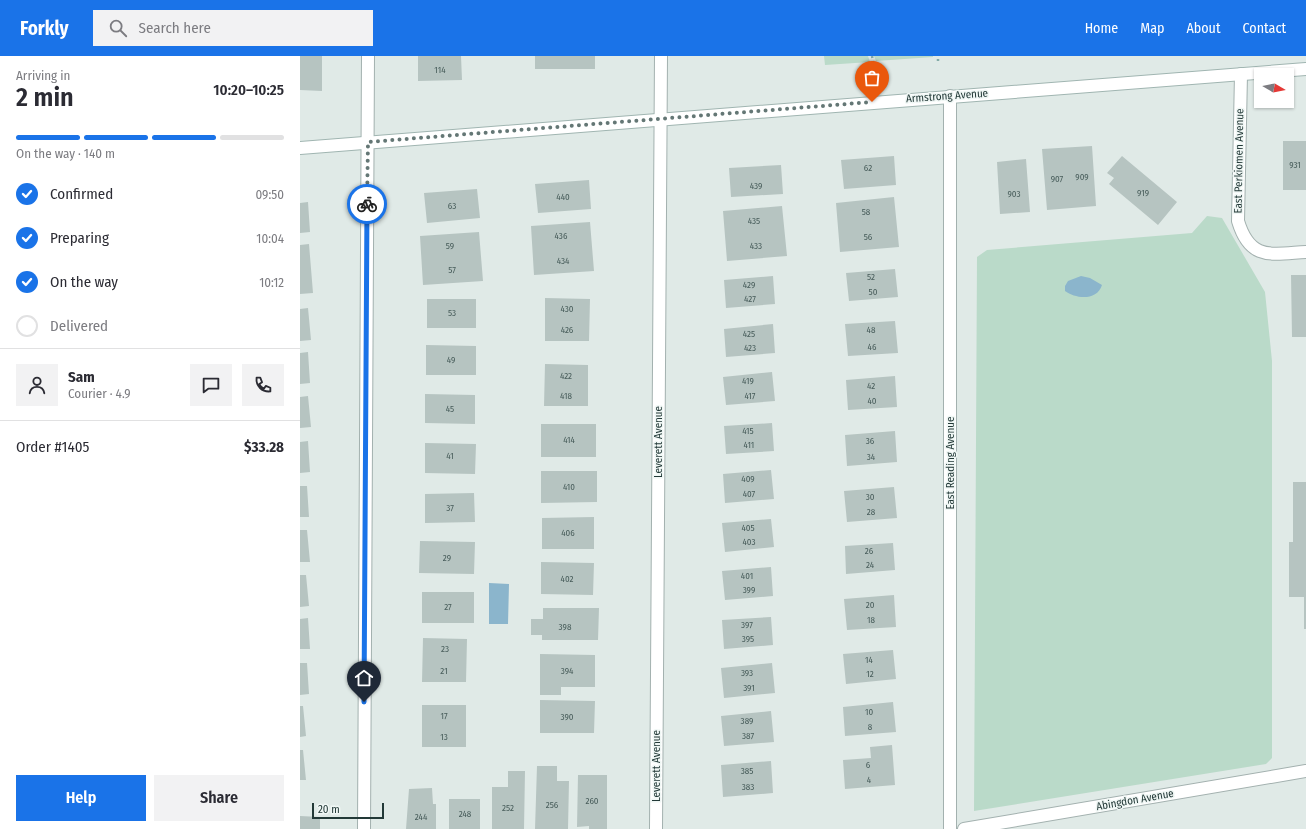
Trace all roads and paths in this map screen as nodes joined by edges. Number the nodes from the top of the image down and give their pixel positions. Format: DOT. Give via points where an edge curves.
graph roads {
  1 [pos="368,56"];
  2 [pos="661,56"];
  3 [pos="872,56"];
  4 [pos="938,56"];
  5 [pos="938,61"];
  6 [pos="874,66"];
  7 [pos="1306,68"];
  8 [pos="1241,74"];
  9 [pos="950,96"];
  10 [pos="660,119"];
  11 [pos="368,142"];
  12 [pos="300,148"];
  13 [pos="1306,252"];
  14 [pos="1306,771"];
  15 [pos="364,829"];
  16 [pos="656,829"];
  17 [pos="950,829"];
  18 [pos="964,829"];
  1 -- 11 [label="street"];
  2 -- 10 [label="street, Leverett Avenue"];
  3 -- 6 [label="path"];
  4 -- 5 [label="path"];
  7 -- 8 [label="street, Armstrong Avenue"];
  8 -- 9 [label="street, Armstrong Avenue"];
  8 -- 13 [label="street, East Perkiomen Avenue" via="1238,221 1242,234 1249,246 1270,254"];
  9 -- 10 [label="street, Armstrong Avenue"];
  9 -- 17 [label="street, East Reading Avenue"];
  10 -- 11 [label="street, Armstrong Avenue"];
  10 -- 16 [label="street, Leverett Avenue"];
  11 -- 12 [label="street, Armstrong Avenue"];
  11 -- 15 [label="street"];
  14 -- 18 [label="street, Abingdon Avenue"];
}
